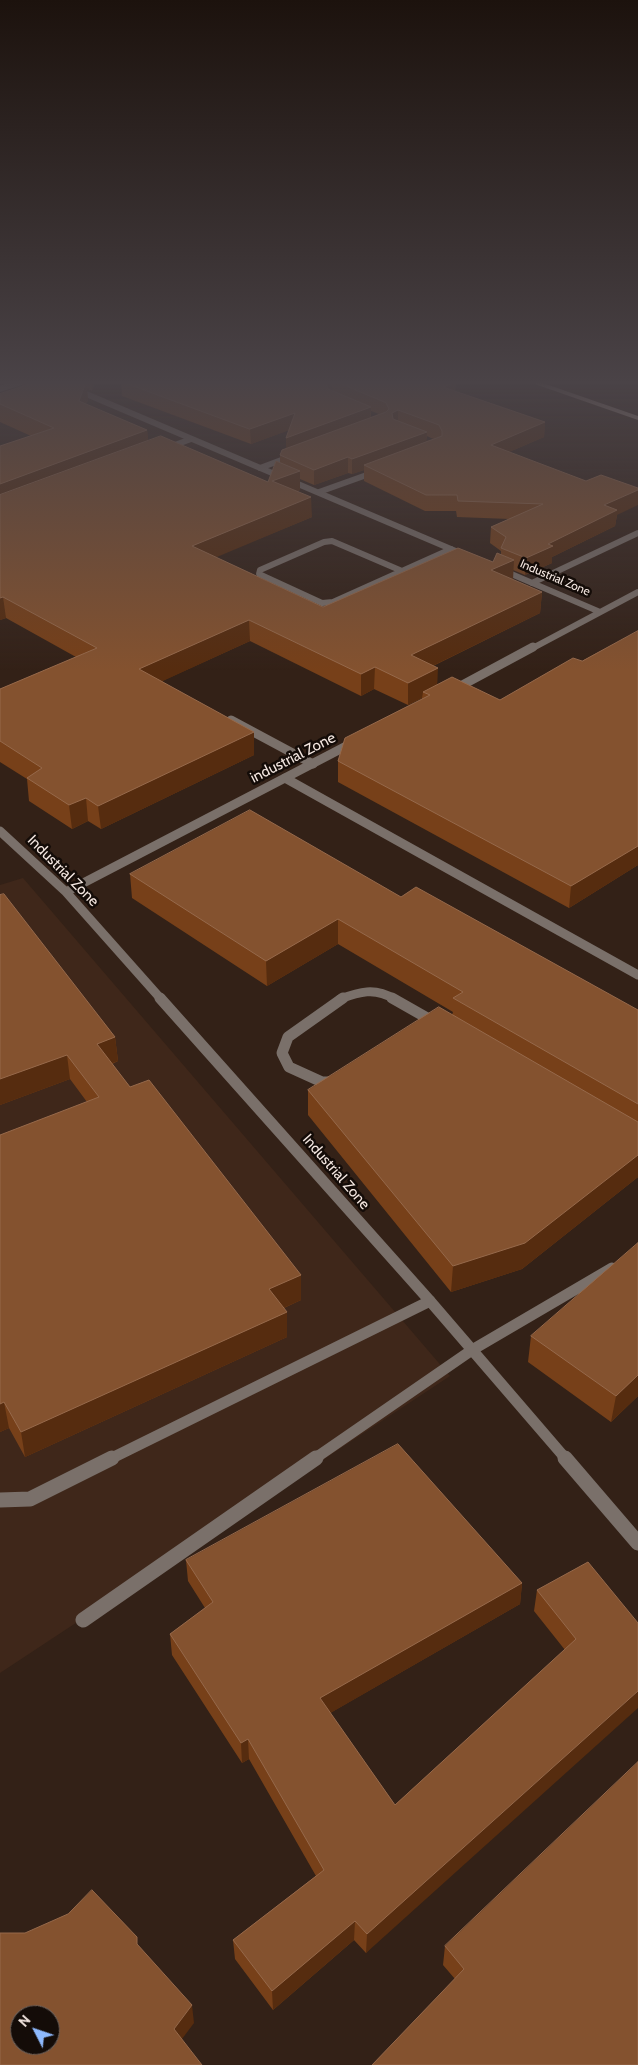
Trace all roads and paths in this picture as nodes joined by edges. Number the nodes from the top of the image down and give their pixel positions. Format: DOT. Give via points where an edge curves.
graph roads {
  1 [pos="285,478"];
  2 [pos="357,478"];
  3 [pos="319,492"];
  4 [pos="638,533"];
  5 [pos="451,549"];
  6 [pos="469,557"];
  7 [pos="496,568"];
  8 [pos="403,571"];
  9 [pos="532,583"];
  10 [pos="638,592"];
  11 [pos="600,612"];
  12 [pos="448,693"];
  13 [pos="222,716"];
  14 [pos="363,737"];
  15 [pos="313,764"];
  16 [pos="284,778"];
  17 [pos="0,831"];
  18 [pos="66,892"];
  19 [pos="638,975"];
  20 [pos="435,1026"];
  21 [pos="342,1081"];
  22 [pos="624,1257"];
  23 [pos="430,1301"];
  24 [pos="472,1350"];
  25 [pos="0,1500"];
  26 [pos="638,1543"];
  27 [pos="83,1620"];
  1 -- 3 [label="street"];
  2 -- 3 [label="street"];
  3 -- 5 [label="street"];
  4 -- 9 [label="street"];
  5 -- 6 [label="street"];
  5 -- 8 [label="street"];
  7 -- 9 [label="street, Industrial Zone"];
  8 -- 8 [label="street" via="333,602 322,603 259,574 260,570 332,541"];
  9 -- 11 [label="street, Industrial Zone"];
  10 -- 11 [label="street, industrial Zone"];
  11 -- 12 [label="street, industrial Zone"];
  13 -- 15 [label="street"];
  14 -- 15 [label="street, industrial Zone"];
  15 -- 16 [label="street, industrial Zone"];
  16 -- 18 [label="street, industrial Zone"];
  16 -- 19 [label="street"];
  17 -- 18 [label="street, Industrial Zone"];
  18 -- 23 [label="street, Industrial Zone"];
  20 -- 21 [label="street" via="386,994 362,991 339,999 288,1037 282,1052 289,1067 322,1082"];
  22 -- 24 [label="street" via="610,1270"];
  23 -- 24 [label="street, Industrial Zone"];
  23 -- 25 [label="street" via="30,1499"];
  24 -- 26 [label="street, Industrial Zone"];
  24 -- 27 [label="street"];
}
